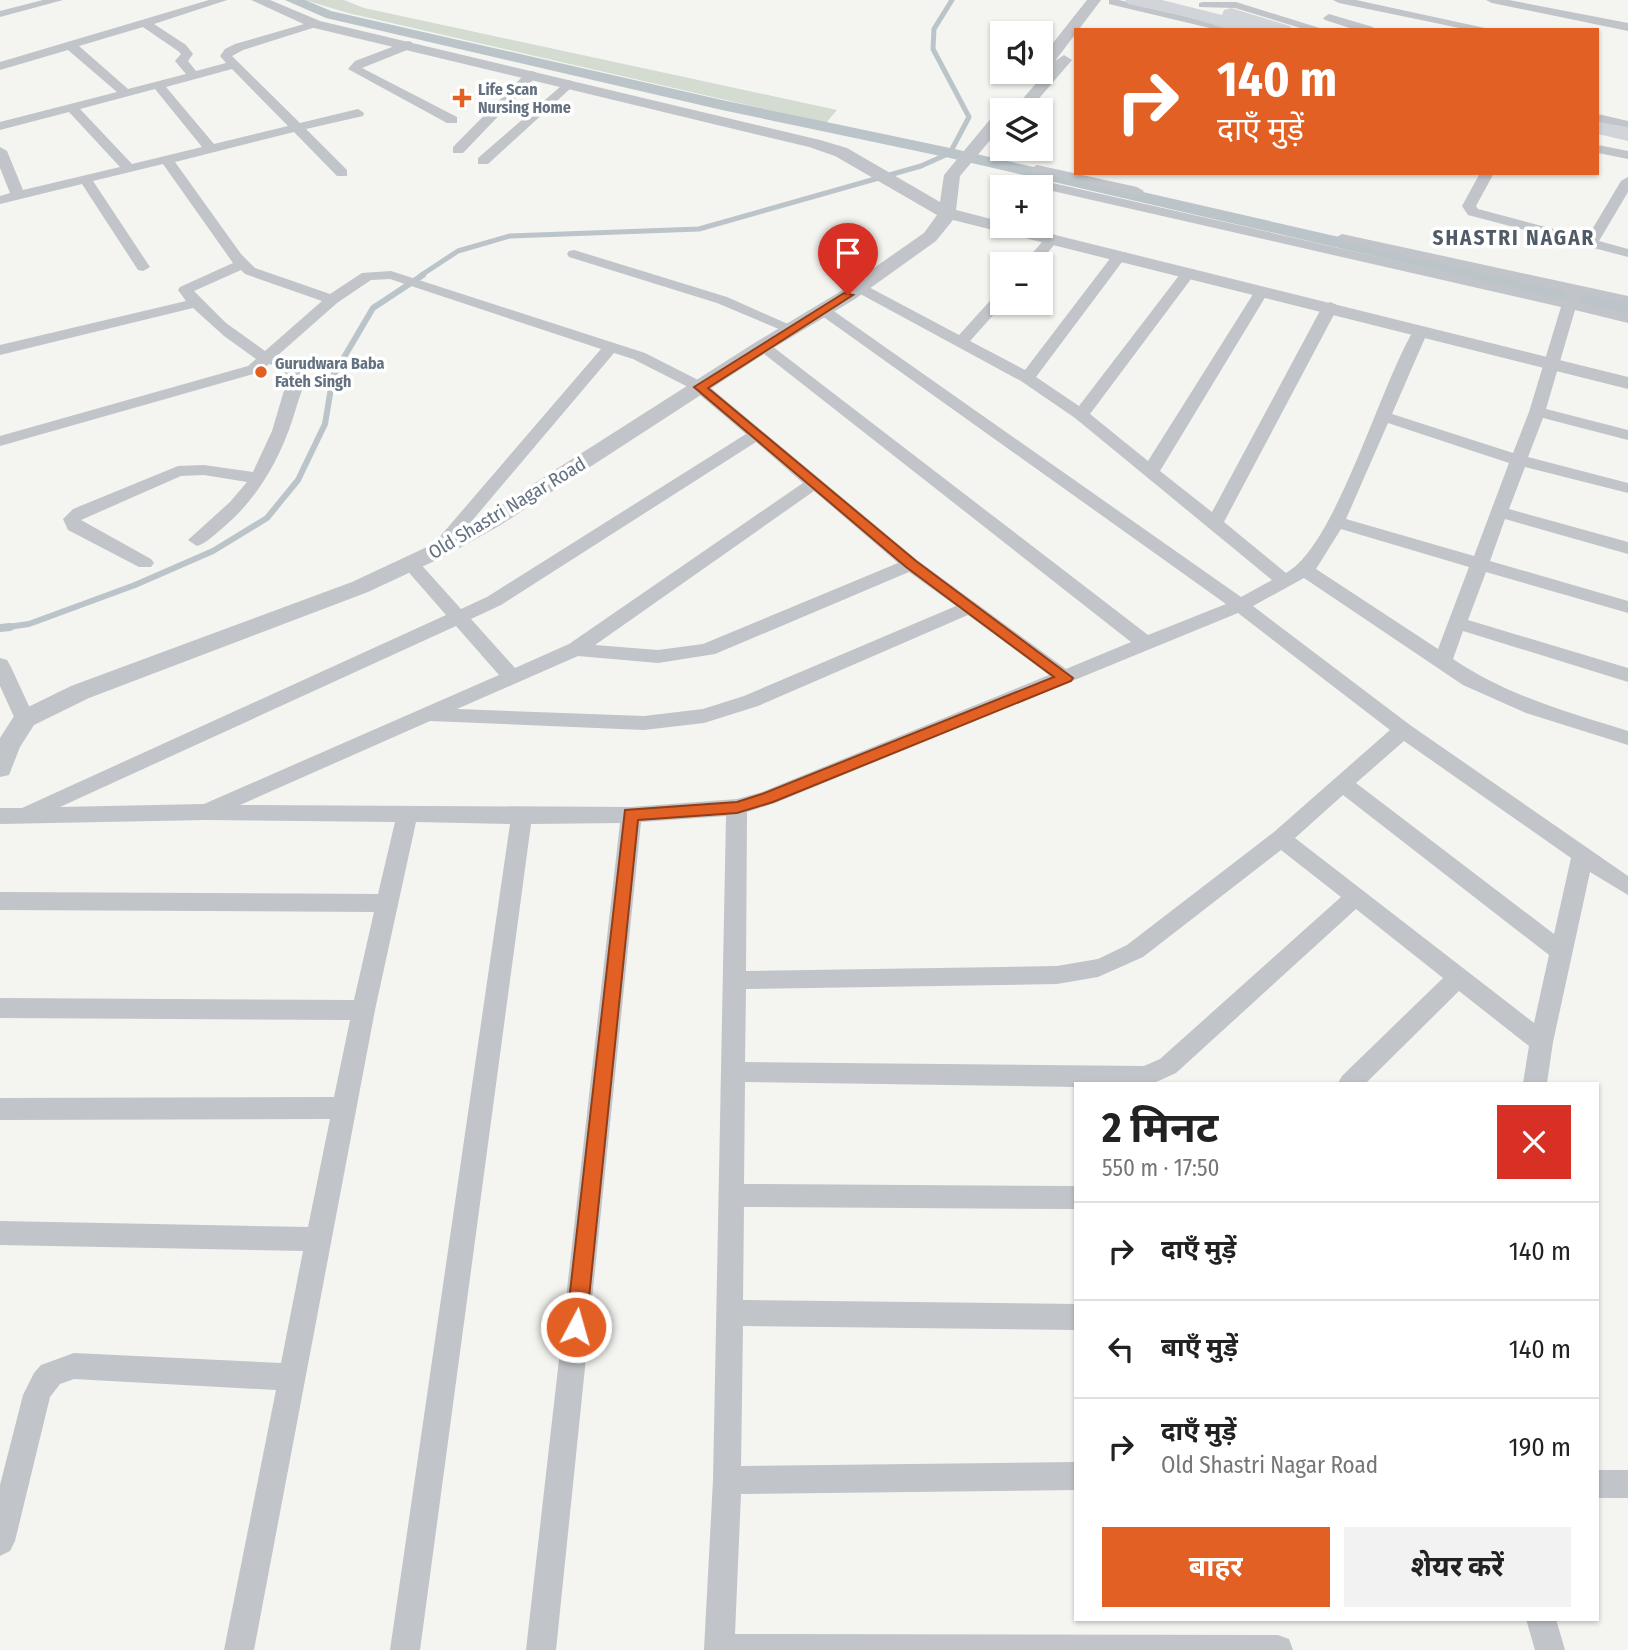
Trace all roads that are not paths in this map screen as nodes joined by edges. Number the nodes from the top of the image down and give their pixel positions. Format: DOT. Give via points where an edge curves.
graph roads {
  1 [pos="57,0"];
  2 [pos="221,0"];
  3 [pos="258,0"];
  4 [pos="1094,0"];
  5 [pos="1135,0"];
  6 [pos="1492,0"];
  7 [pos="1113,1"];
  8 [pos="1342,1"];
  9 [pos="1194,2"];
  10 [pos="0,14"];
  11 [pos="1329,18"];
  12 [pos="145,23"];
  13 [pos="315,24"];
  14 [pos="1628,27"];
  15 [pos="1091,28"];
  16 [pos="1224,28"];
  17 [pos="1245,28"];
  18 [pos="1277,28"];
  19 [pos="1316,28"];
  20 [pos="1320,28"];
  21 [pos="1362,28"];
  22 [pos="1478,28"];
  23 [pos="408,45"];
  24 [pos="71,46"];
  25 [pos="1074,47"];
  26 [pos="1053,53"];
  27 [pos="234,65"];
  28 [pos="0,66"];
  29 [pos="531,75"];
  30 [pos="194,76"];
  31 [pos="568,84"];
  32 [pos="1028,84"];
  33 [pos="158,85"];
  34 [pos="126,93"];
  35 [pos="1016,98"];
  36 [pos="1031,98"];
  37 [pos="72,107"];
  38 [pos="358,113"];
  39 [pos="1599,118"];
  40 [pos="452,120"];
  41 [pos="1628,125"];
  42 [pos="0,126"];
  43 [pos="300,128"];
  44 [pos="1599,128"];
  45 [pos="1628,134"];
  46 [pos="990,135"];
  47 [pos="1599,139"];
  48 [pos="990,142"];
  49 [pos="1628,145"];
  50 [pos="211,149"];
  51 [pos="1599,149"];
  52 [pos="458,150"];
  53 [pos="980,150"];
  54 [pos="0,151"];
  55 [pos="1628,155"];
  56 [pos="166,159"];
  57 [pos="484,161"];
  58 [pos="866,166"];
  59 [pos="129,168"];
  60 [pos="342,173"];
  61 [pos="1486,175"];
  62 [pos="85,179"];
  63 [pos="1053,180"];
  64 [pos="1628,181"];
  65 [pos="18,196"];
  66 [pos="0,200"];
  67 [pos="947,213"];
  68 [pos="990,223"];
  69 [pos="1053,238"];
  70 [pos="1591,243"];
  71 [pos="1041,252"];
  72 [pos="1628,253"];
  73 [pos="574,254"];
  74 [pos="1120,255"];
  75 [pos="242,264"];
  76 [pos="144,267"];
  77 [pos="1189,272"];
  78 [pos="858,287"];
  79 [pos="1262,291"];
  80 [pos="332,300"];
  81 [pos="1628,301"];
  82 [pos="1571,302"];
  83 [pos="196,303"];
  84 [pos="1330,307"];
  85 [pos="824,310"];
  86 [pos="990,310"];
  87 [pos="1628,318"];
  88 [pos="791,329"];
  89 [pos="1420,331"];
  90 [pos="1628,331"];
  91 [pos="961,342"];
  92 [pos="611,346"];
  93 [pos="763,346"];
  94 [pos="0,350"];
  95 [pos="268,360"];
  96 [pos="1553,365"];
  97 [pos="1027,378"];
  98 [pos="1628,383"];
  99 [pos="700,387"];
  100 [pos="1536,412"];
  101 [pos="1081,415"];
  102 [pos="1381,416"];
  103 [pos="757,434"];
  104 [pos="1628,435"];
  105 [pos="0,440"];
  106 [pos="1518,460"];
  107 [pos="1151,471"];
  108 [pos="258,478"];
  109 [pos="814,483"];
  110 [pos="1628,488"];
  111 [pos="1500,512"];
  112 [pos="1336,522"];
  113 [pos="1214,524"];
  114 [pos="197,540"];
  115 [pos="1628,548"];
  116 [pos="437,551"];
  117 [pos="145,563"];
  118 [pos="1479,563"];
  119 [pos="411,564"];
  120 [pos="911,564"];
  121 [pos="1305,570"];
  122 [pos="1286,582"];
  123 [pos="1240,605"];
  124 [pos="1628,607"];
  125 [pos="968,608"];
  126 [pos="460,618"];
  127 [pos="1457,623"];
  128 [pos="1145,643"];
  129 [pos="576,649"];
  130 [pos="1443,663"];
  131 [pos="0,665"];
  132 [pos="1628,675"];
  133 [pos="513,678"];
  134 [pos="1066,678"];
  135 [pos="8,697"];
  136 [pos="426,714"];
  137 [pos="25,719"];
  138 [pos="1403,730"];
  139 [pos="1628,738"];
  140 [pos="0,768"];
  141 [pos="1343,783"];
  142 [pos="737,807"];
  143 [pos="205,812"];
  144 [pos="408,812"];
  145 [pos="631,815"];
  146 [pos="0,816"];
  147 [pos="22,816"];
  148 [pos="522,816"];
  149 [pos="1281,838"];
  150 [pos="1583,854"];
  151 [pos="1628,887"];
  152 [pos="1356,897"];
  153 [pos="0,901"];
  154 [pos="387,903"];
  155 [pos="1562,952"];
  156 [pos="1460,978"];
  157 [pos="736,980"];
  158 [pos="0,1008"];
  159 [pos="363,1010"];
  160 [pos="1541,1042"];
  161 [pos="734,1072"];
  162 [pos="1351,1082"];
  163 [pos="1535,1082"];
  164 [pos="345,1108"];
  165 [pos="0,1109"];
  166 [pos="732,1195"];
  167 [pos="1074,1198"];
  168 [pos="0,1233"];
  169 [pos="320,1239"];
  170 [pos="730,1314"];
  171 [pos="1074,1317"];
  172 [pos="293,1377"];
  173 [pos="1074,1476"];
  174 [pos="727,1480"];
  175 [pos="1599,1483"];
  176 [pos="1628,1484"];
  177 [pos="0,1541"];
  178 [pos="1542,1621"];
  179 [pos="719,1649"];
  180 [pos="239,1650"];
  181 [pos="405,1650"];
  182 [pos="541,1650"];
  183 [pos="1278,1650"];
  184 [pos="1550,1650"];
  1 -- 10 [label="street"];
  2 -- 12 [label="street"];
  3 -- 13 [label="street"];
  4 -- 26 [label="street"];
  5 -- 17 [label="highway"];
  6 -- 14 [label="street"];
  7 -- 15 [label="street"];
  7 -- 16 [label="street"];
  8 -- 11 [label="street"];
  8 -- 22 [label="street"];
  9 -- 18 [label="highway"];
  9 -- 19 [label="street" via="1236,5"];
  11 -- 20 [label="street"];
  11 -- 21 [label="street"];
  12 -- 24 [label="street"];
  12 -- 30 [label="street" via="182,48 187,54 181,61"];
  13 -- 23 [label="street"];
  13 -- 27 [label="street" via="229,52 226,56"];
  23 -- 29 [label="street"];
  23 -- 40 [label="street" via="354,69"];
  24 -- 28 [label="street"];
  24 -- 34 [label="street"];
  25 -- 36 [label="street"];
  27 -- 30 [label="street"];
  27 -- 43 [label="street"];
  29 -- 31 [label="street"];
  29 -- 52 [label="street"];
  30 -- 33 [label="street"];
  31 -- 57 [label="street"];
  31 -- 58 [label="street" via="814,143"];
  32 -- 35 [label="street"];
  33 -- 34 [label="street"];
  33 -- 50 [label="street"];
  34 -- 37 [label="street"];
  37 -- 42 [label="street"];
  37 -- 59 [label="street"];
  38 -- 43 [label="street"];
  39 -- 41 [label="street"];
  43 -- 50 [label="street"];
  43 -- 60 [label="street"];
  44 -- 45 [label="highway"];
  46 -- 53 [label="street"];
  47 -- 49 [label="highway"];
  48 -- 53 [label="street"];
  50 -- 56 [label="street"];
  51 -- 55 [label="street"];
  53 -- 67 [label="street, Old Shastri Nagar Road" via="958,176"];
  54 -- 65 [label="street"];
  56 -- 59 [label="street"];
  56 -- 75 [label="street"];
  58 -- 67 [label="street"];
  59 -- 62 [label="street"];
  61 -- 70 [label="street" via="1470,210"];
  62 -- 65 [label="street"];
  62 -- 76 [label="street"];
  63 -- 82 [label="street"];
  64 -- 70 [label="street"];
  65 -- 66 [label="street"];
  67 -- 68 [label="street"];
  67 -- 78 [label="street, Old Shastri Nagar Road" via="930,237"];
  69 -- 71 [label="street"];
  69 -- 74 [label="street"];
  70 -- 72 [label="street"];
  73 -- 88 [label="street" via="722,300"];
  74 -- 77 [label="street"];
  74 -- 97 [label="street"];
  75 -- 80 [label="street" via="261,276"];
  75 -- 83 [label="street" via="185,290"];
  77 -- 79 [label="street"];
  77 -- 101 [label="street"];
  78 -- 85 [label="street, Old Shastri Nagar Road"];
  78 -- 91 [label="street"];
  79 -- 84 [label="street"];
  79 -- 107 [label="street"];
  80 -- 92 [label="street" via="367,276 391,275"];
  80 -- 95 [label="street"];
  81 -- 82 [label="street"];
  82 -- 87 [label="street"];
  82 -- 90 [label="street"];
  82 -- 96 [label="street"];
  83 -- 94 [label="street"];
  83 -- 95 [label="street"];
  84 -- 89 [label="street"];
  84 -- 113 [label="street"];
  85 -- 88 [label="street, Old Shastri Nagar Road"];
  85 -- 123 [label="street"];
  86 -- 91 [label="street"];
  88 -- 93 [label="street, Old Shastri Nagar Road"];
  89 -- 96 [label="street"];
  89 -- 102 [label="street"];
  91 -- 97 [label="street"];
  92 -- 99 [label="street"];
  92 -- 116 [label="street"];
  93 -- 99 [label="street, Old Shastri Nagar Road"];
  93 -- 128 [label="street"];
  95 -- 105 [label="street" via="242,373"];
  95 -- 108 [label="street" via="287,364 296,374 296,383 281,437"];
  96 -- 98 [label="street"];
  96 -- 100 [label="street"];
  97 -- 101 [label="street"];
  99 -- 103 [label="street"];
  99 -- 116 [label="street, Old Shastri Nagar Road"];
  100 -- 104 [label="street"];
  100 -- 106 [label="street"];
  101 -- 107 [label="street"];
  102 -- 106 [label="street"];
  102 -- 112 [label="street"];
  103 -- 109 [label="street"];
  103 -- 126 [label="street"];
  106 -- 110 [label="street"];
  106 -- 111 [label="street"];
  107 -- 113 [label="street"];
  108 -- 114 [label="street" via="229,514"];
  108 -- 117 [label="street" via="178,471 72,519 74,526"];
  109 -- 120 [label="street"];
  109 -- 129 [label="street"];
  111 -- 115 [label="street"];
  111 -- 118 [label="street"];
  112 -- 118 [label="street"];
  112 -- 121 [label="street"];
  113 -- 122 [label="street"];
  116 -- 119 [label="street, Old Shastri Nagar Road"];
  118 -- 124 [label="street"];
  118 -- 127 [label="street"];
  119 -- 126 [label="street"];
  119 -- 137 [label="street, Old Shastri Nagar Road" via="80,692"];
  120 -- 125 [label="street"];
  120 -- 129 [label="street" via="684,656 644,658"];
  121 -- 122 [label="street"];
  121 -- 130 [label="street"];
  122 -- 123 [label="street"];
  123 -- 128 [label="street"];
  123 -- 138 [label="street"];
  125 -- 134 [label="street"];
  125 -- 136 [label="street" via="751,701 704,716 645,723"];
  126 -- 133 [label="street"];
  126 -- 147 [label="street"];
  127 -- 130 [label="street"];
  127 -- 132 [label="street"];
  128 -- 134 [label="street"];
  129 -- 133 [label="street"];
  130 -- 139 [label="street" via="1505,697"];
  131 -- 135 [label="street"];
  133 -- 136 [label="street"];
  134 -- 142 [label="street"];
  135 -- 137 [label="street"];
  136 -- 143 [label="street"];
  137 -- 140 [label="street"];
  138 -- 141 [label="street"];
  138 -- 150 [label="street"];
  141 -- 149 [label="street"];
  141 -- 155 [label="street"];
  142 -- 145 [label="street"];
  142 -- 157 [label="street"];
  143 -- 144 [label="street"];
  143 -- 147 [label="street"];
  144 -- 148 [label="street"];
  144 -- 154 [label="street"];
  145 -- 148 [label="street"];
  145 -- 182 [label="street"];
  146 -- 147 [label="street"];
  148 -- 181 [label="street"];
  149 -- 152 [label="street"];
  149 -- 157 [label="street" via="1135,951 1086,973"];
  150 -- 151 [label="street"];
  150 -- 155 [label="street"];
  152 -- 156 [label="street"];
  152 -- 161 [label="street" via="1168,1066 1146,1076"];
  153 -- 154 [label="street"];
  154 -- 159 [label="street"];
  155 -- 160 [label="street"];
  156 -- 160 [label="street"];
  156 -- 162 [label="street"];
  157 -- 161 [label="street"];
  158 -- 159 [label="street"];
  159 -- 164 [label="street"];
  160 -- 163 [label="street"];
  161 -- 166 [label="street"];
  164 -- 165 [label="street"];
  164 -- 169 [label="street"];
  166 -- 167 [label="street"];
  166 -- 170 [label="street"];
  168 -- 169 [label="street"];
  169 -- 172 [label="street"];
  170 -- 171 [label="street"];
  170 -- 174 [label="street"];
  172 -- 177 [label="street" via="58,1368 44,1378 37,1395"];
  172 -- 180 [label="street"];
  173 -- 174 [label="street"];
  174 -- 179 [label="street"];
  175 -- 176 [label="street"];
  178 -- 184 [label="street"];
  179 -- 183 [label="street"];
}
